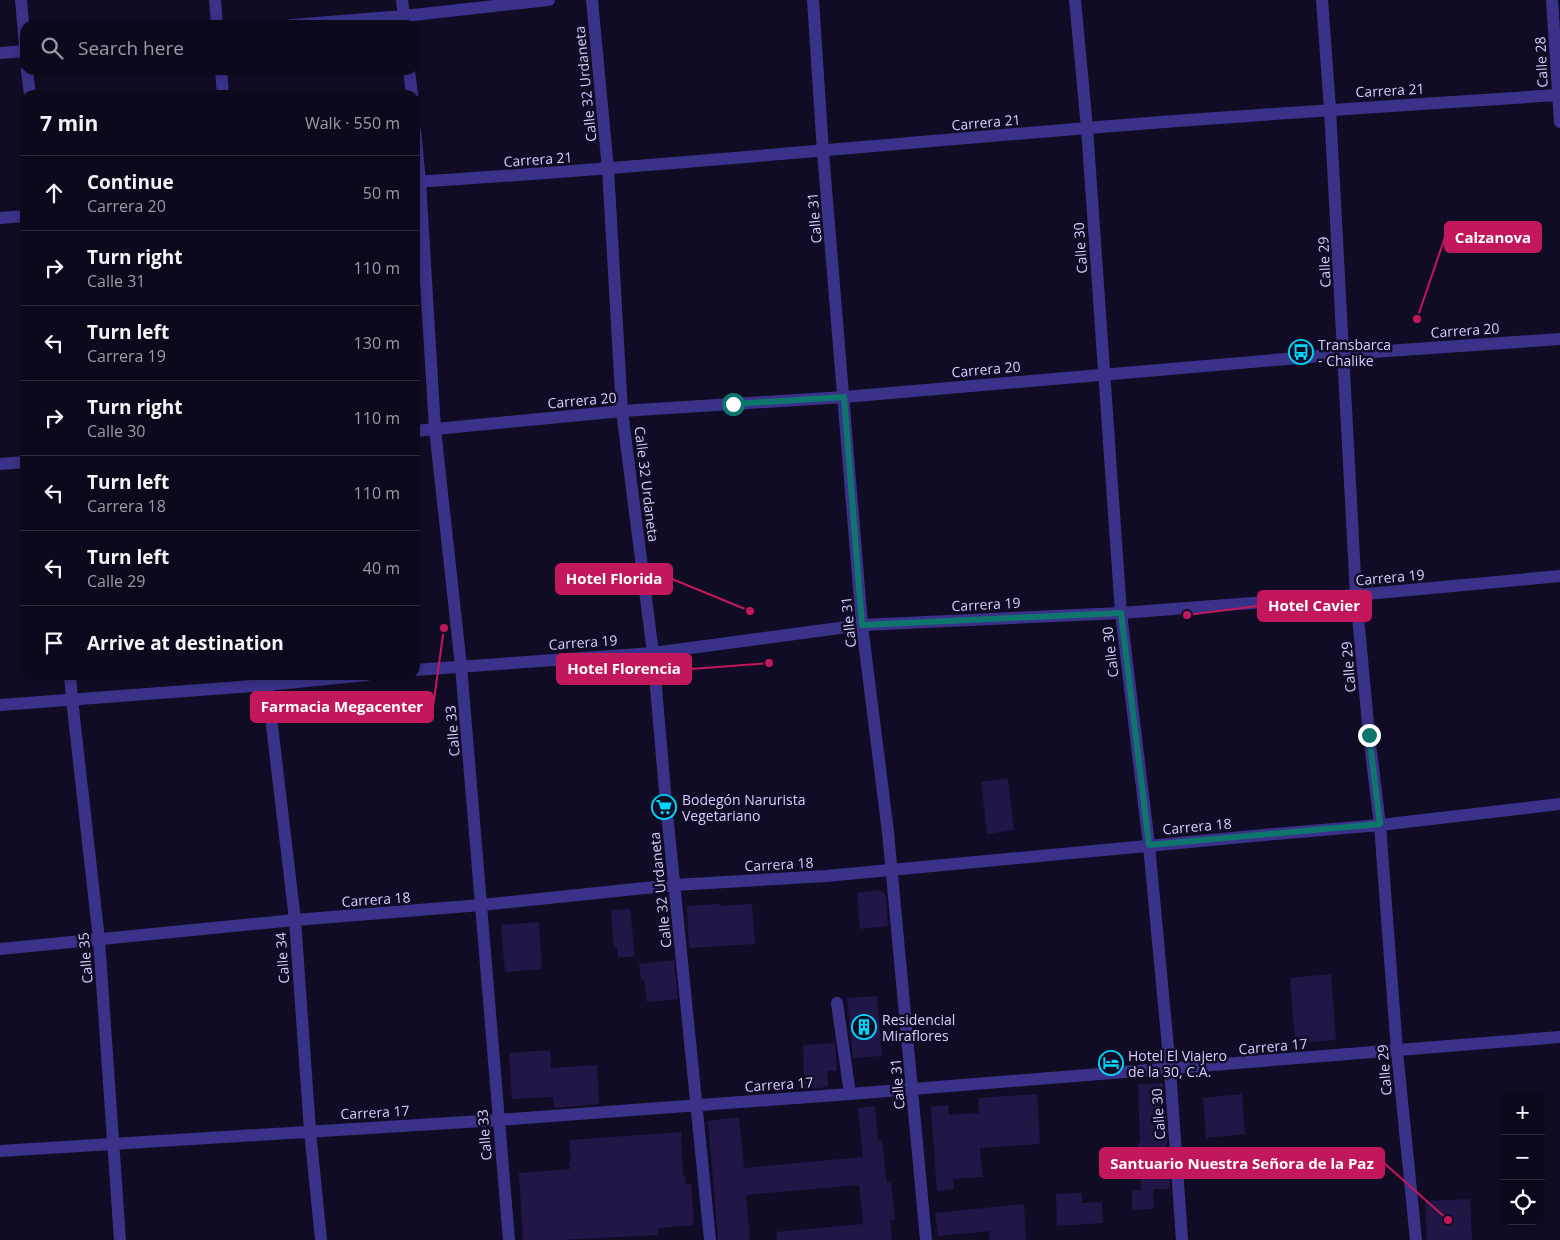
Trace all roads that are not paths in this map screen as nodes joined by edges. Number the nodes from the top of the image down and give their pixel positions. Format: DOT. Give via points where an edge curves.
graph roads {
  1 [pos="21,0"];
  2 [pos="215,0"];
  3 [pos="402,0"];
  4 [pos="549,0"];
  5 [pos="592,0"];
  6 [pos="813,0"];
  7 [pos="1075,0"];
  8 [pos="1322,0"];
  9 [pos="1552,0"];
  10 [pos="23,20"];
  11 [pos="217,20"];
  12 [pos="404,20"];
  13 [pos="20,51"];
  14 [pos="0,53"];
  15 [pos="28,75"];
  16 [pos="221,75"];
  17 [pos="410,75"];
  18 [pos="29,90"];
  19 [pos="223,90"];
  20 [pos="411,90"];
  21 [pos="1559,96"];
  22 [pos="1330,109"];
  23 [pos="1560,122"];
  24 [pos="1086,128"];
  25 [pos="823,152"];
  26 [pos="608,169"];
  27 [pos="420,182"];
  28 [pos="420,209"];
  29 [pos="20,216"];
  30 [pos="0,218"];
  31 [pos="1560,339"];
  32 [pos="1344,354"];
  33 [pos="1105,374"];
  34 [pos="844,397"];
  35 [pos="622,411"];
  36 [pos="436,429"];
  37 [pos="420,431"];
  38 [pos="20,462"];
  39 [pos="0,464"];
  40 [pos="1560,576"];
  41 [pos="1356,595"];
  42 [pos="1121,613"];
  43 [pos="862,625"];
  44 [pos="653,653"];
  45 [pos="461,666"];
  46 [pos="420,670"];
  47 [pos="70,680"];
  48 [pos="266,680"];
  49 [pos="72,699"];
  50 [pos="0,706"];
  51 [pos="1560,804"];
  52 [pos="1380,824"];
  53 [pos="1149,845"];
  54 [pos="891,869"];
  55 [pos="674,885"];
  56 [pos="481,905"];
  57 [pos="295,920"];
  58 [pos="99,940"];
  59 [pos="0,949"];
  60 [pos="838,1003"];
  61 [pos="1560,1038"];
  62 [pos="1397,1051"];
  63 [pos="1170,1069"];
  64 [pos="913,1089"];
  65 [pos="850,1094"];
  66 [pos="697,1105"];
  67 [pos="498,1120"];
  68 [pos="310,1131"];
  69 [pos="113,1144"];
  70 [pos="0,1152"];
  71 [pos="120,1240"];
  72 [pos="320,1240"];
  73 [pos="509,1240"];
  74 [pos="710,1240"];
  75 [pos="926,1240"];
  76 [pos="1182,1240"];
  77 [pos="1416,1240"];
  1 -- 10 [label="street"];
  2 -- 11 [label="street"];
  3 -- 12 [label="street"];
  4 -- 12 [label="street"];
  5 -- 26 [label="street, Calle 32 Urdaneta"];
  6 -- 25 [label="street, Calle 31"];
  7 -- 24 [label="street, Calle 30"];
  8 -- 22 [label="street, Calle 29"];
  9 -- 21 [label="street, Calle 28"];
  13 -- 14 [label="street"];
  15 -- 18 [label="street"];
  16 -- 19 [label="street"];
  17 -- 20 [label="street"];
  21 -- 22 [label="street, Carrera 21"];
  21 -- 23 [label="street, Calle 28"];
  22 -- 24 [label="street, Carrera 21"];
  22 -- 32 [label="street, Calle 29"];
  24 -- 25 [label="street, Carrera 21"];
  24 -- 33 [label="street, Calle 30"];
  25 -- 26 [label="street, Carrera 21"];
  25 -- 34 [label="street, Calle 31"];
  26 -- 27 [label="street, Carrera 21"];
  26 -- 35 [label="street, Calle 32 Urdaneta"];
  28 -- 36 [label="street, Calle 33"];
  29 -- 30 [label="street"];
  31 -- 32 [label="street, Carrera 20"];
  32 -- 33 [label="street, Carrera 20"];
  32 -- 41 [label="street, Calle 29"];
  33 -- 34 [label="street, Carrera 20"];
  33 -- 42 [label="street, Calle 30"];
  34 -- 35 [label="street, Carrera 20"];
  34 -- 43 [label="street, Calle 31"];
  35 -- 36 [label="street, Carrera 20"];
  35 -- 44 [label="street, Calle 32 Urdaneta"];
  36 -- 37 [label="street, Carrera 20"];
  36 -- 45 [label="street, Calle 33"];
  38 -- 39 [label="street"];
  40 -- 41 [label="street, Carrera 19"];
  41 -- 42 [label="street, Carrera 19"];
  41 -- 52 [label="street, Calle 29"];
  42 -- 43 [label="street, Carrera 19"];
  42 -- 53 [label="street, Calle 30"];
  43 -- 44 [label="street, Carrera 19"];
  43 -- 54 [label="street, Calle 31"];
  44 -- 45 [label="street, Carrera 19"];
  44 -- 55 [label="street, Calle 32 Urdaneta"];
  45 -- 46 [label="street, Carrera 19"];
  45 -- 56 [label="street, Calle 33"];
  47 -- 49 [label="street, Calle 35"];
  48 -- 49 [label="street"];
  48 -- 57 [label="street, Calle 34"];
  49 -- 50 [label="street"];
  49 -- 58 [label="street, Calle 35"];
  51 -- 52 [label="street, Carrera 18"];
  52 -- 53 [label="street, Carrera 18"];
  52 -- 62 [label="street, Calle 29"];
  53 -- 54 [label="street, Carrera 18"];
  53 -- 63 [label="street, Calle 30"];
  54 -- 55 [label="street, Carrera 18"];
  54 -- 64 [label="street, Calle 31"];
  55 -- 56 [label="street, Carrera 18"];
  55 -- 66 [label="street, Calle 32 Urdaneta"];
  56 -- 57 [label="street, Carrera 18"];
  56 -- 67 [label="street, Calle 33"];
  57 -- 58 [label="street, Carrera 18"];
  57 -- 68 [label="street, Calle 34"];
  58 -- 59 [label="street, Carrera 18"];
  58 -- 69 [label="street, Calle 35"];
  60 -- 65 [label="street"];
  61 -- 62 [label="street, Carrera 17"];
  62 -- 63 [label="street, Carrera 17"];
  62 -- 77 [label="street, Calle 29"];
  63 -- 64 [label="street, Carrera 17"];
  63 -- 76 [label="street, Calle 30"];
  64 -- 65 [label="street, Carrera 17"];
  64 -- 75 [label="street, Calle 31"];
  65 -- 66 [label="street, Carrera 17"];
  66 -- 67 [label="street, Carrera 17"];
  66 -- 74 [label="street, Calle 32 Urdaneta"];
  67 -- 68 [label="street, Carrera 17"];
  67 -- 73 [label="street, Calle 33"];
  68 -- 69 [label="street, Carrera 17"];
  68 -- 72 [label="street, Calle 34"];
  69 -- 70 [label="street, Carrera 17"];
  69 -- 71 [label="street, Calle 35"];
}
